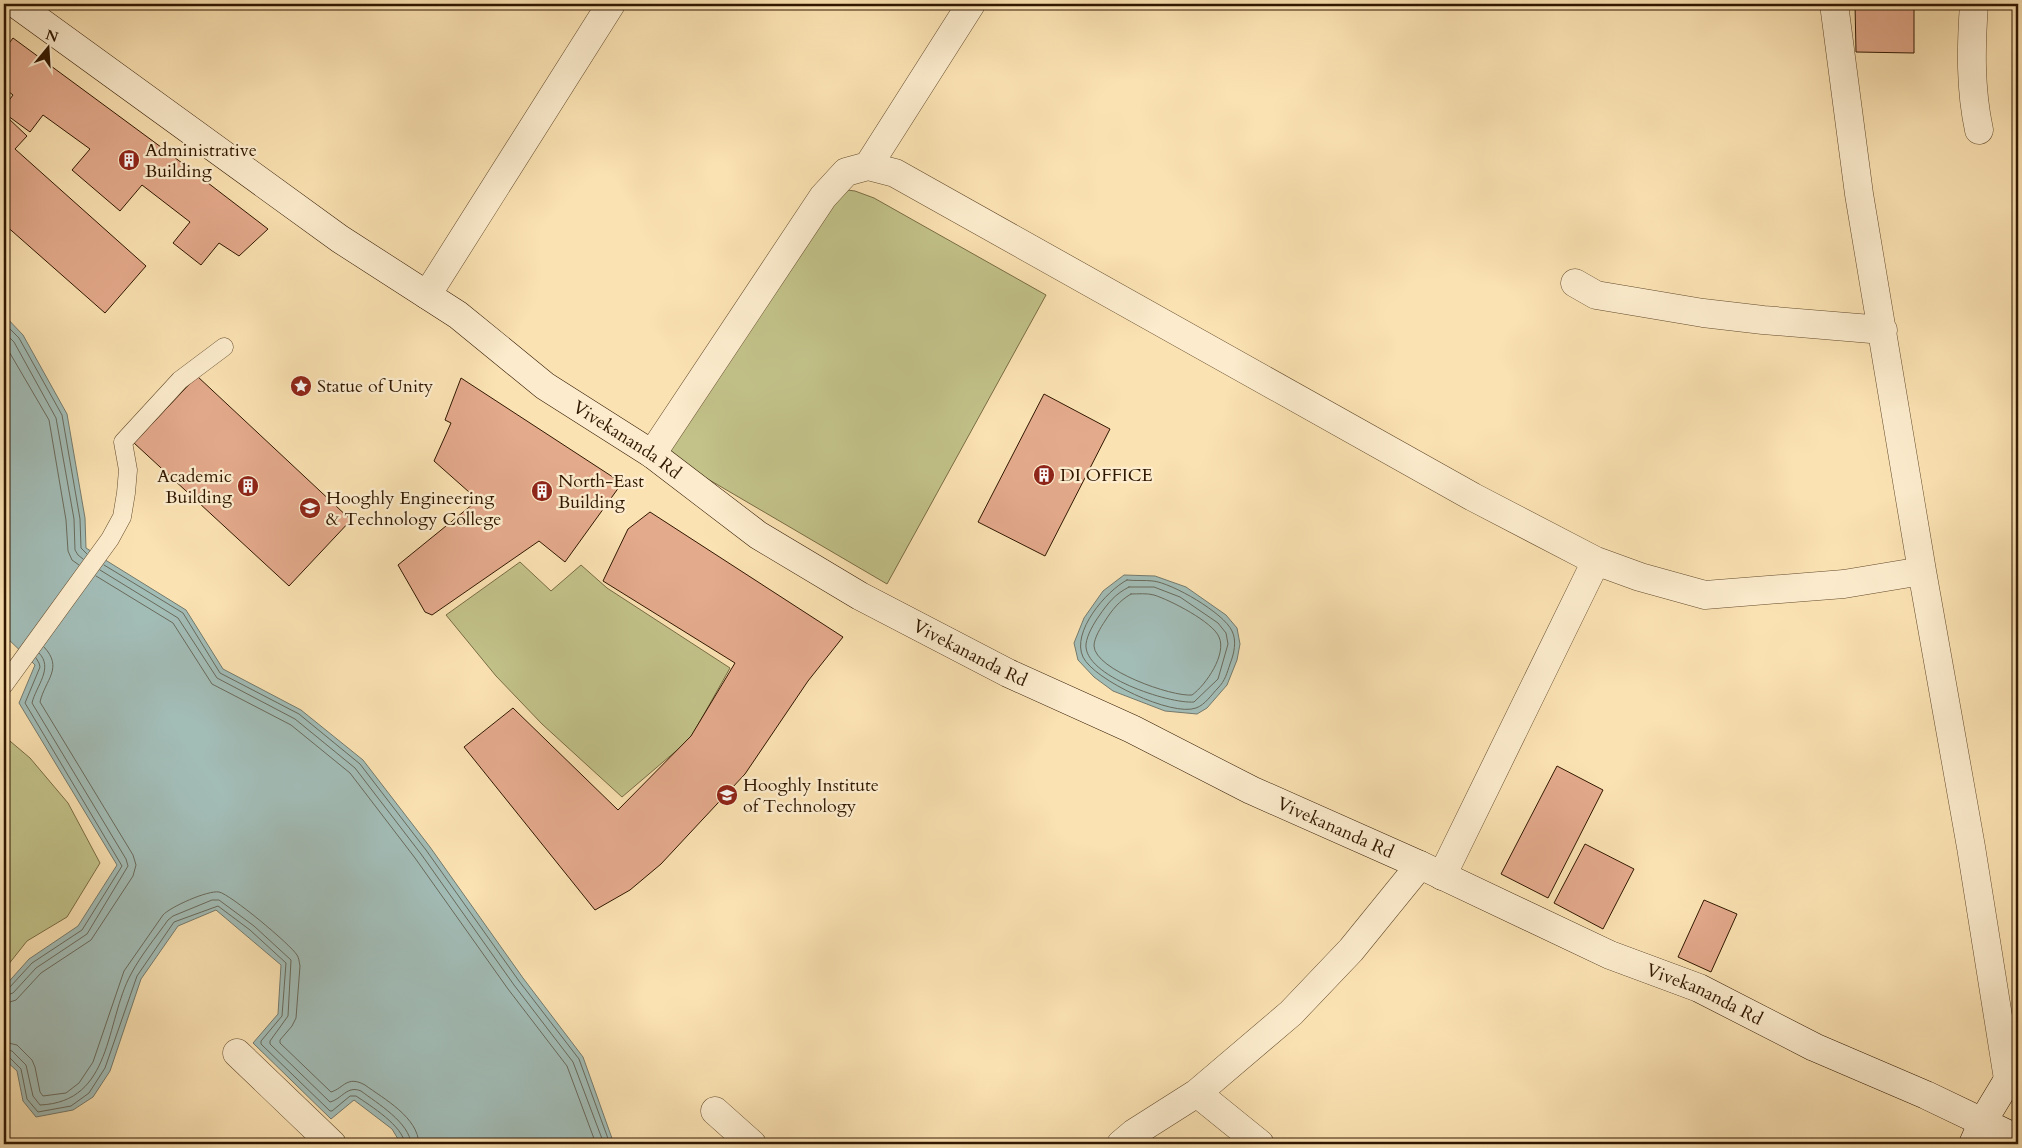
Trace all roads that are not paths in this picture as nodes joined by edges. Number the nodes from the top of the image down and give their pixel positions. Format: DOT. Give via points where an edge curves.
graph roads {
  1 [pos="611,4"];
  2 [pos="971,4"];
  3 [pos="1834,4"];
  4 [pos="1974,4"];
  5 [pos="20,5"];
  6 [pos="1979,130"];
  7 [pos="868,166"];
  8 [pos="1575,283"];
  9 [pos="427,295"];
  10 [pos="1883,330"];
  11 [pos="224,347"];
  12 [pos="652,454"];
  13 [pos="1596,561"];
  14 [pos="1922,571"];
  15 [pos="5,684"];
  16 [pos="1432,871"];
  17 [pos="237,1053"];
  18 [pos="2013,1071"];
  19 [pos="1197,1092"];
  20 [pos="715,1111"];
  21 [pos="1978,1133"];
  22 [pos="2018,1139"];
  23 [pos="332,1144"];
  24 [pos="752,1144"];
  25 [pos="1121,1144"];
  26 [pos="1260,1144"];
  1 -- 9 [label="street"];
  2 -- 7 [label="street"];
  3 -- 10 [label="street" via="1858,194"];
  4 -- 6 [label="street" via="1972,93"];
  5 -- 9 [label="street, Vivekananda Rd" via="340,239"];
  7 -- 12 [label="street" via="846,172 823,197"];
  7 -- 13 [label="street" via="895,173 1473,497"];
  8 -- 10 [label="street" via="1596,295 1685,310"];
  9 -- 12 [label="street, Vivekananda Rd" via="458,315 545,386"];
  10 -- 14 [label="street"];
  11 -- 15 [label="lane" via="180,380 122,442 128,470 122,517 110,539"];
  12 -- 16 [label="street, Vivekananda Rd" via="758,535 860,596 1008,673 1132,729 1251,790"];
  13 -- 14 [label="street" via="1705,595 1844,584"];
  13 -- 16 [label="street"];
  14 -- 18 [label="street"];
  16 -- 19 [label="street" via="1291,1013"];
  16 -- 21 [label="street, Vivekananda Rd" via="1610,955 1699,988"];
  17 -- 23 [label="street"];
  18 -- 21 [label="street"];
  19 -- 25 [label="street"];
  19 -- 26 [label="street"];
  20 -- 24 [label="street"];
  21 -- 22 [label="street, Vivekananda Rd"];
}
